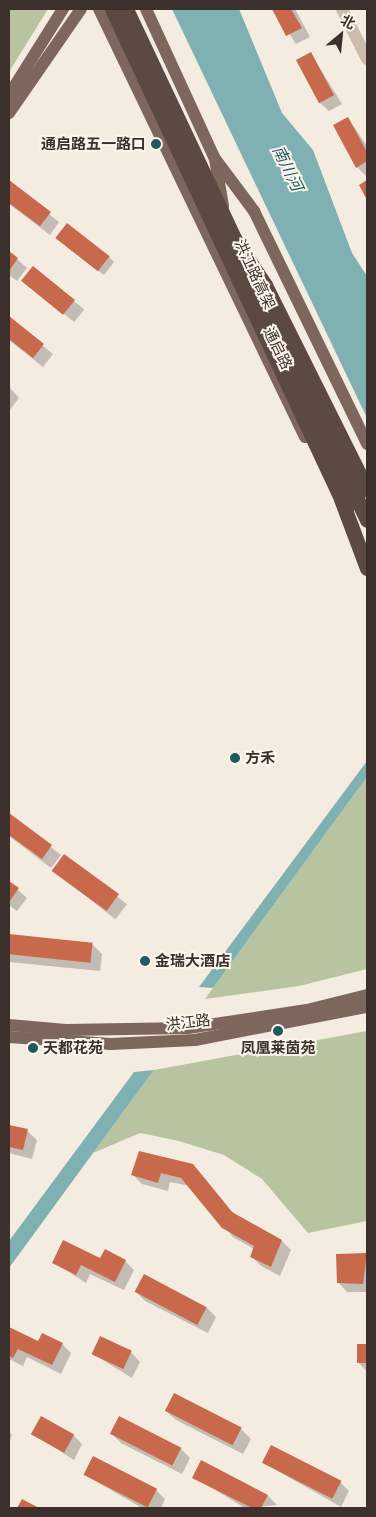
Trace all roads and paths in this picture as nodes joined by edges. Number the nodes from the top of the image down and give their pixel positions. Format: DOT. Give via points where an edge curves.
graph roads {
  1 [pos="63,9"];
  2 [pos="82,9"];
  3 [pos="99,9"];
  4 [pos="112,9"];
  5 [pos="126,9"];
  6 [pos="146,9"];
  7 [pos="342,9"];
  8 [pos="367,59"];
  9 [pos="9,95"];
  10 [pos="9,114"];
  11 [pos="215,159"];
  12 [pos="233,237"];
  13 [pos="367,444"];
  14 [pos="367,490"];
  15 [pos="367,497"];
  16 [pos="341,499"];
  17 [pos="367,520"];
  18 [pos="367,553"];
  19 [pos="367,564"];
  20 [pos="367,568"];
  21 [pos="367,995"];
  22 [pos="367,1007"];
  23 [pos="9,1024"];
  24 [pos="9,1037"];
  1 -- 9 [label="main road"];
  2 -- 10 [label="main road"];
  3 -- 19 [label="main road, 通启路"];
  4 -- 16 [label="highway, 洪江路高架"];
  5 -- 12 [label="highway, 洪江路高架"];
  6 -- 11 [label="main road, 通启路"];
  7 -- 8 [label="street"];
  11 -- 13 [label="main road" via="254,212"];
  11 -- 15 [label="main road, 通启路" via="222,204 311,392"];
  12 -- 14 [label="highway, bridge" via="265,285"];
  12 -- 17 [label="highway, 洪江路高架, bridge"];
  16 -- 18 [label="highway, 洪江路高架, bridge"];
  16 -- 20 [label="highway, bridge"];
  21 -- 23 [label="main road, 洪江路" via="307,1010 188,1028 66,1030"];
  22 -- 24 [label="main road, 洪江路" via="195,1040 111,1044"];
}
